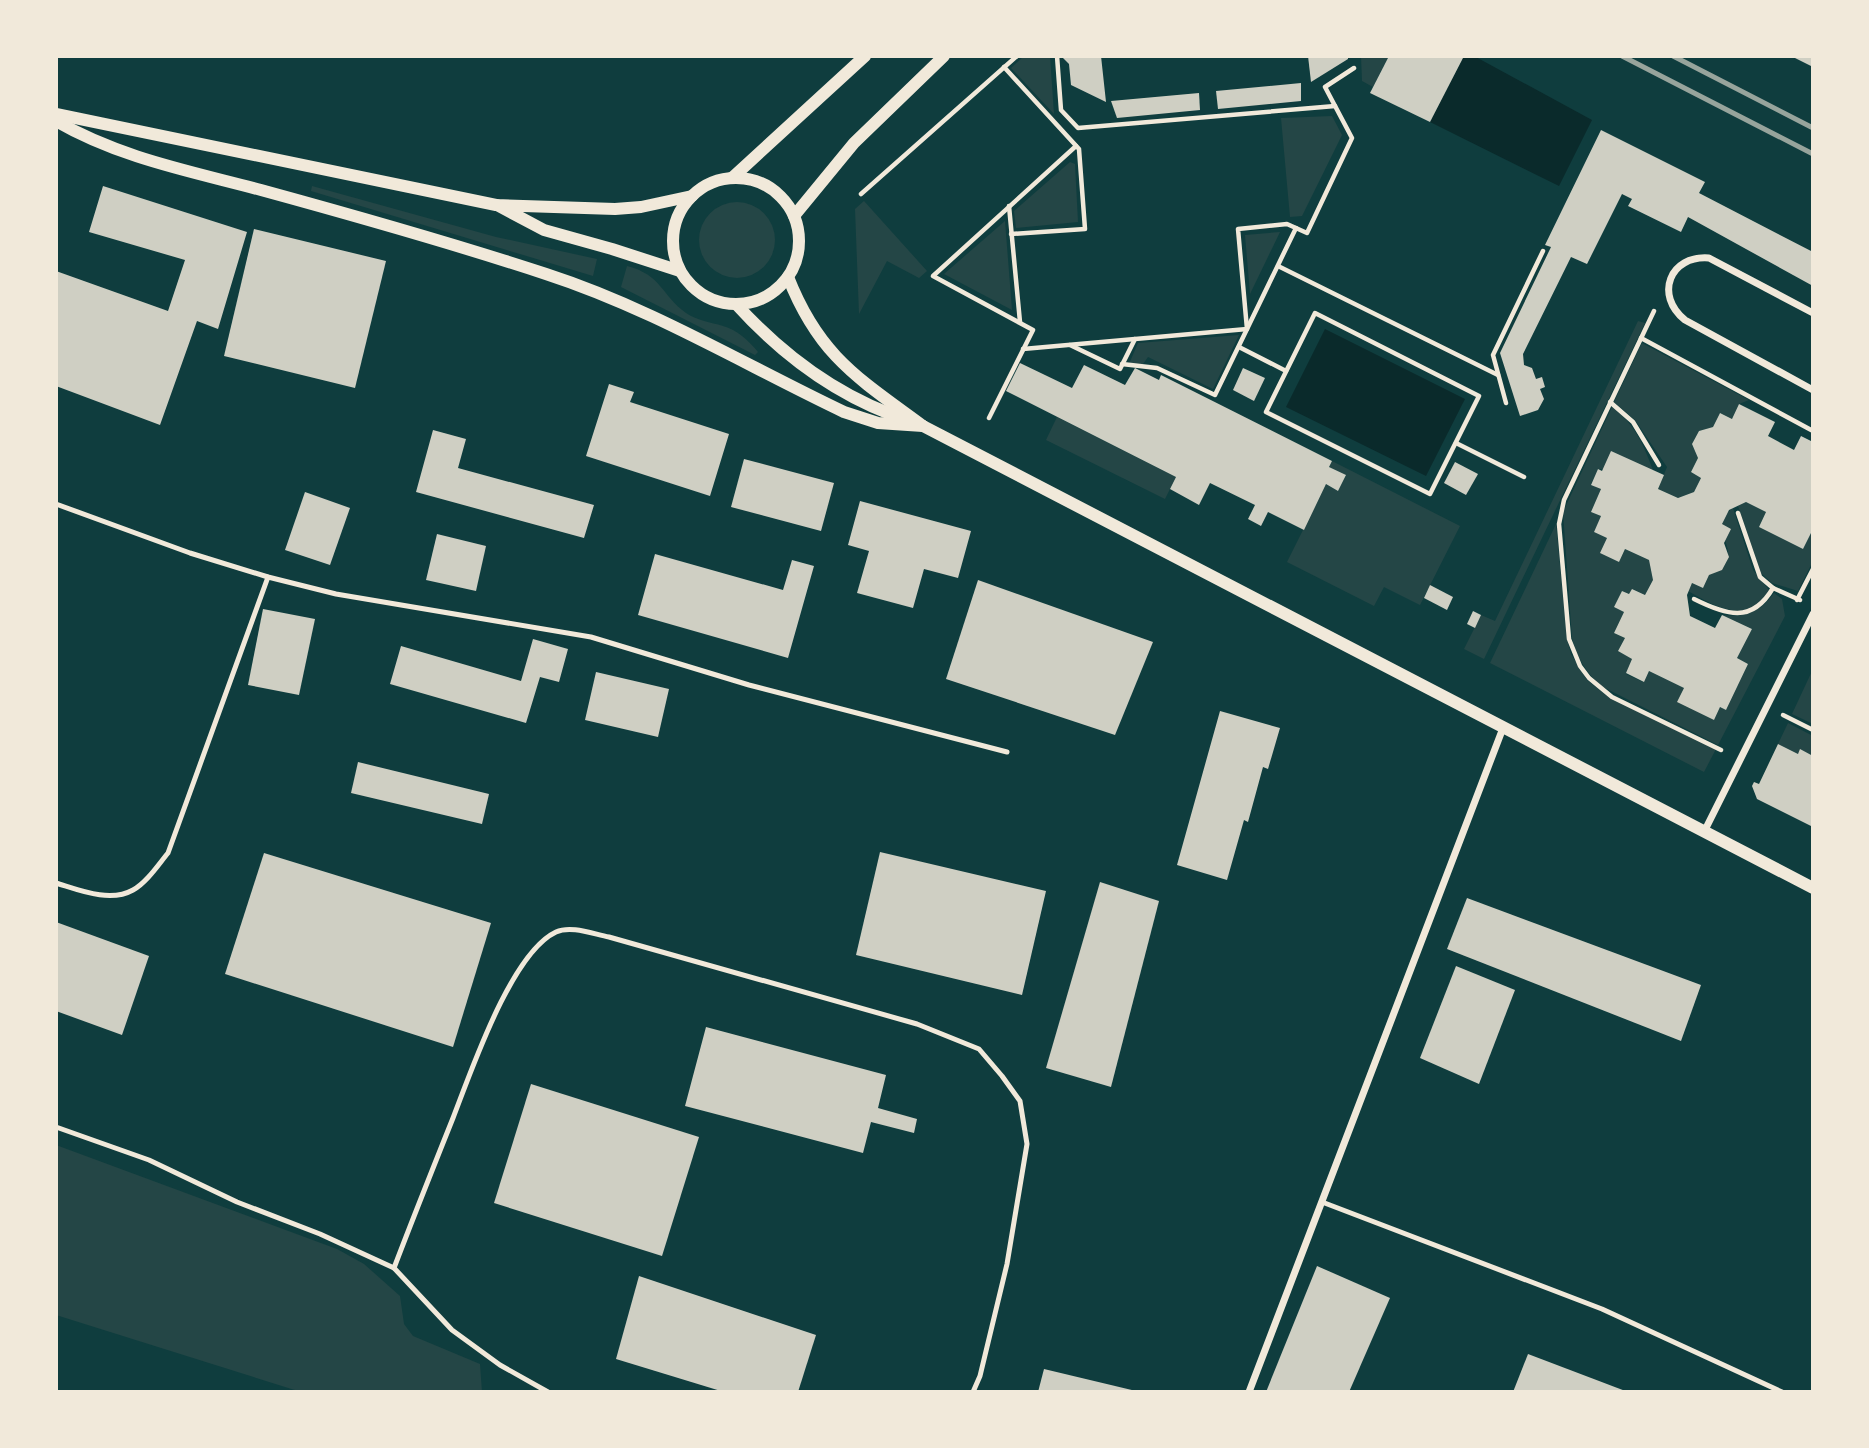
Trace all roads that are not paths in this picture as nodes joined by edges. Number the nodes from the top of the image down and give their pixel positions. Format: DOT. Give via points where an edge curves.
graph roads {
  1 [pos="865,56"];
  2 [pos="944,56"];
  3 [pos="56,114"];
  4 [pos="56,121"];
  5 [pos="732,178"];
  6 [pos="692,197"];
  7 [pos="496,205"];
  8 [pos="794,216"];
  9 [pos="680,271"];
  10 [pos="788,277"];
  11 [pos="736,304"];
  12 [pos="1813,313"];
  13 [pos="1813,390"];
  14 [pos="923,426"];
  15 [pos="56,504"];
  16 [pos="268,577"];
  17 [pos="1813,614"];
  18 [pos="1503,728"];
  19 [pos="1007,752"];
  20 [pos="1704,832"];
  21 [pos="56,883"];
  22 [pos="1813,888"];
  23 [pos="56,1127"];
  24 [pos="1322,1202"];
  25 [pos="394,1268"];
  26 [pos="548,1392"];
  27 [pos="973,1392"];
  28 [pos="1249,1392"];
  29 [pos="1783,1392"];
  1 -- 5 [label="street"];
  2 -- 8 [label="street" via="870,126"];
  3 -- 7 [label="street"];
  4 -- 14 [label="street" via="146,161 324,208 557,278 646,313 844,412 878,423"];
  5 -- 6 [label="street" via="710,184"];
  5 -- 8 [label="street" via="762,184 786,203"];
  6 -- 7 [label="street" via="615,209"];
  6 -- 9 [label="street" via="682,209 673,240"];
  7 -- 9 [label="street" via="544,230"];
  8 -- 10 [label="street" via="799,240"];
  9 -- 11 [label="street" via="697,291"];
  10 -- 11 [label="street" via="768,296"];
  10 -- 14 [label="street" via="808,320 836,358"];
  11 -- 14 [label="street" via="782,350 835,388"];
  12 -- 13 [label="street" via="1709,258 1686,261 1670,278 1670,302 1676,313"];
  14 -- 18 [label="street"];
  15 -- 16 [label="lane"];
  16 -- 19 [label="lane" via="336,594 591,637 749,685"];
  16 -- 21 [label="lane" via="168,853 132,891 101,896"];
  17 -- 20 [label="street"];
  18 -- 20 [label="street"];
  18 -- 24 [label="street"];
  20 -- 22 [label="street"];
  23 -- 25 [label="lane" via="149,1160"];
  24 -- 28 [label="street"];
  24 -- 29 [label="lane" via="1602,1309"];
  25 -- 26 [label="lane" via="452,1330"];
  25 -- 27 [label="lane" via="491,1022 517,974 536,947 557,932 574,930 609,937 917,1024 979,1049 1002,1076 1020,1101 1027,1144 1007,1264"];
}
